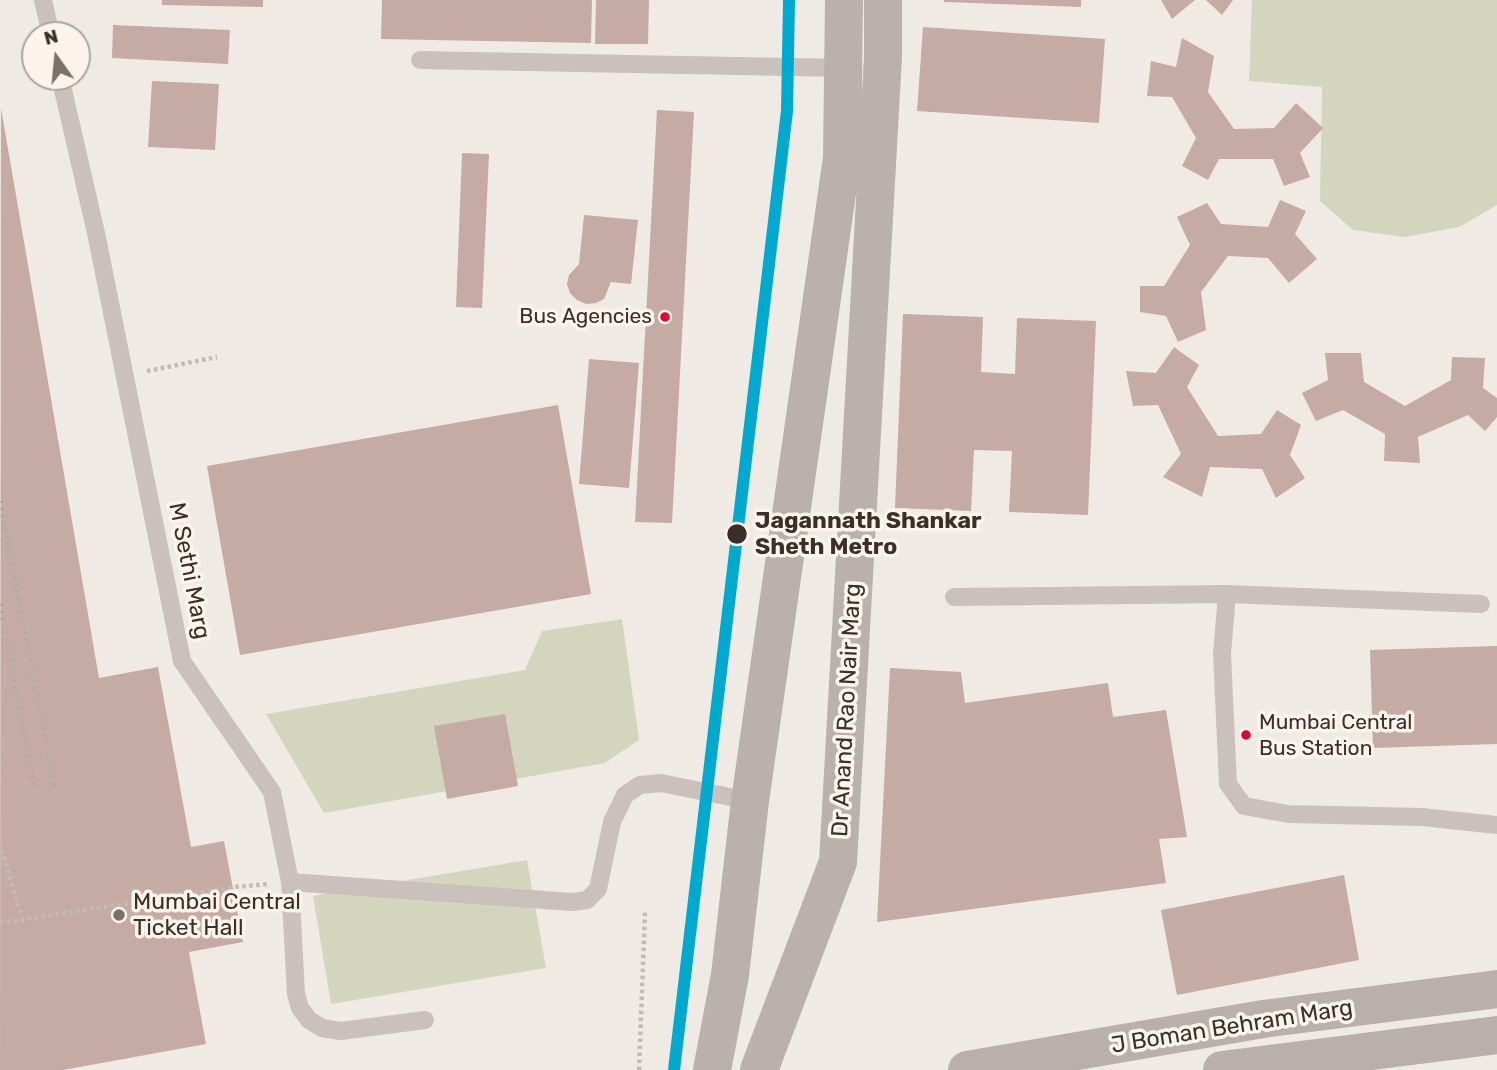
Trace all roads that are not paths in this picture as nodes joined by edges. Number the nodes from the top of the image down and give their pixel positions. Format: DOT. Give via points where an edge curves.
graph roads {
  1 [pos="43,0"];
  2 [pos="844,0"];
  3 [pos="883,0"];
  4 [pos="48,21"];
  5 [pos="420,60"];
  6 [pos="843,68"];
  7 [pos="63,91"];
  8 [pos="1227,594"];
  9 [pos="954,597"];
  10 [pos="1480,604"];
  11 [pos="750,801"];
  12 [pos="1497,825"];
  13 [pos="290,882"];
  14 [pos="1497,989"];
  15 [pos="425,1020"];
  16 [pos="1497,1035"];
  17 [pos="712,1070"];
  18 [pos="759,1070"];
  19 [pos="967,1070"];
  20 [pos="1222,1070"];
  1 -- 4 [label="lane"];
  2 -- 6 [label="main road"];
  3 -- 18 [label="main road, Dr Anand Rao Nair Marg" via="838,862"];
  5 -- 6 [label="lane"];
  6 -- 11 [label="main road" via="842,158"];
  7 -- 13 [label="lane, M Sethi Marg" via="182,661 272,792"];
  8 -- 9 [label="lane"];
  8 -- 10 [label="lane"];
  8 -- 12 [label="lane" via="1222,654 1228,784 1244,806 1288,814 1422,817"];
  11 -- 13 [label="lane" via="661,783 640,785 625,796 612,822 598,889 587,900"];
  11 -- 17 [label="main road" via="730,975"];
  13 -- 15 [label="lane, M Sethi Marg" via="296,995 309,1020 341,1031"];
  14 -- 19 [label="main road, J Boman Behram Marg" via="1263,1019"];
  16 -- 20 [label="main road, J Boman Behram Marg"];
}
